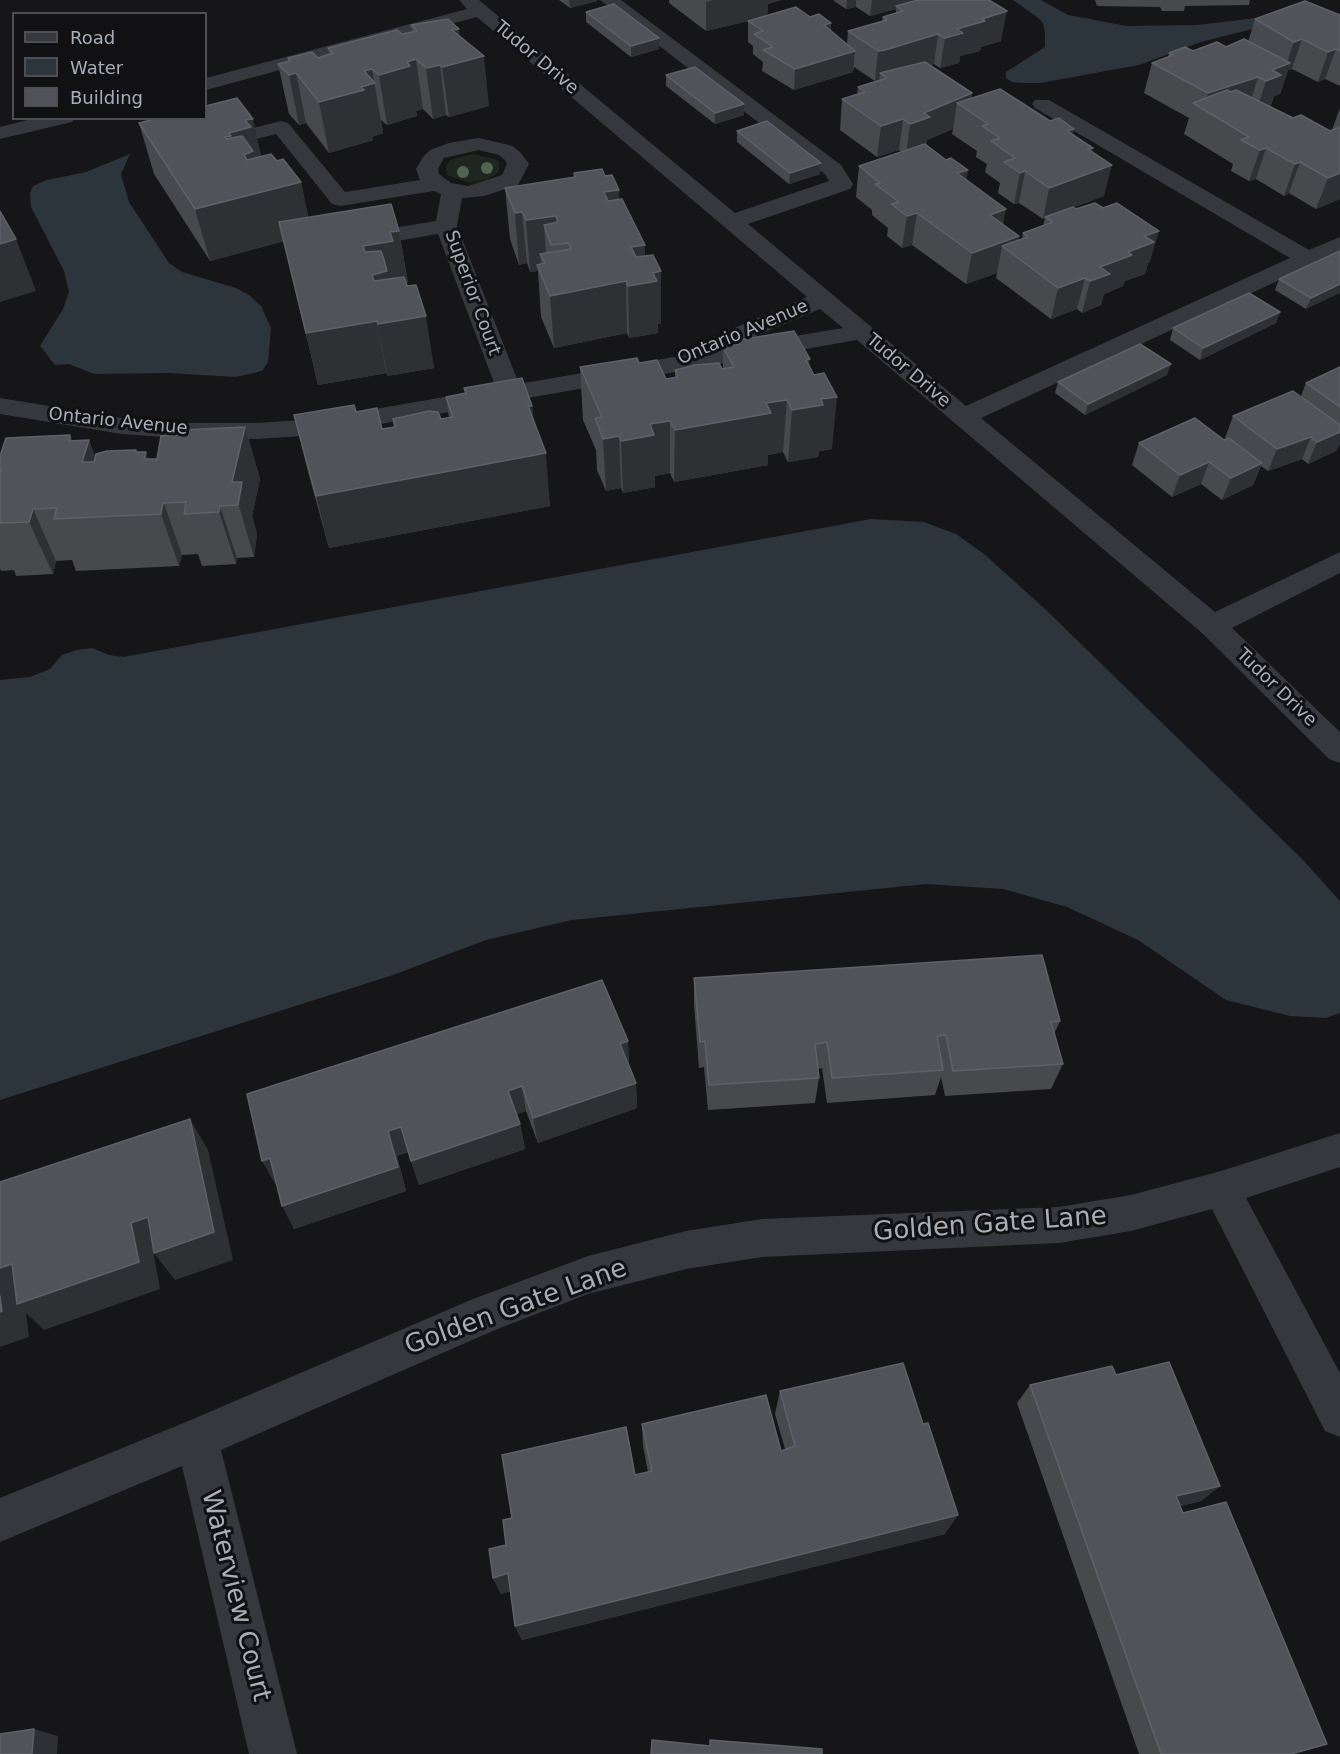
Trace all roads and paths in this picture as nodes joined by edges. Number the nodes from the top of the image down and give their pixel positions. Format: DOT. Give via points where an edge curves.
graph roads {
  1 [pos="609,0"];
  2 [pos="474,5"];
  3 [pos="207,84"];
  4 [pos="1042,104"];
  5 [pos="56,120"];
  6 [pos="0,133"];
  7 [pos="213,144"];
  8 [pos="732,222"];
  9 [pos="446,225"];
  10 [pos="1340,244"];
  11 [pos="333,247"];
  12 [pos="1308,259"];
  13 [pos="823,299"];
  14 [pos="861,332"];
  15 [pos="664,367"];
  16 [pos="510,393"];
  17 [pos="0,406"];
  18 [pos="963,417"];
  19 [pos="1340,561"];
  20 [pos="1212,626"];
  21 [pos="1340,751"];
  22 [pos="1340,1150"];
  23 [pos="1221,1189"];
  24 [pos="1340,1416"];
  25 [pos="197,1439"];
  26 [pos="0,1520"];
  27 [pos="273,1754"];
  1 -- 8 [label="street" via="833,170 842,184"];
  2 -- 3 [label="street"];
  2 -- 8 [label="street, Tudor Drive"];
  4 -- 12 [label="street"];
  5 -- 6 [label="street"];
  7 -- 9 [label="street, Superior Court" via="281,127 340,199 445,187"];
  8 -- 13 [label="street, Tudor Drive"];
  9 -- 11 [label="street"];
  9 -- 16 [label="street, Superior Court"];
  10 -- 12 [label="street"];
  12 -- 18 [label="street"];
  13 -- 14 [label="street, Tudor Drive"];
  13 -- 15 [label="street, Ontario Avenue"];
  14 -- 15 [label="street, Ontario Avenue"];
  14 -- 18 [label="street, Tudor Drive"];
  15 -- 16 [label="street, Ontario Avenue"];
  16 -- 17 [label="street, Ontario Avenue" via="370,419 257,431 122,426"];
  18 -- 20 [label="street, Tudor Drive"];
  19 -- 20 [label="street"];
  20 -- 21 [label="street, Tudor Drive"];
  22 -- 23 [label="street, Golden Gate Lane"];
  23 -- 24 [label="street"];
  23 -- 25 [label="street, Golden Gate Lane" via="1131,1213 1059,1225 762,1238 686,1250 588,1275 487,1313"];
  25 -- 26 [label="street, Golden Gate Lane"];
  25 -- 27 [label="street, Waterview Court"];
}
